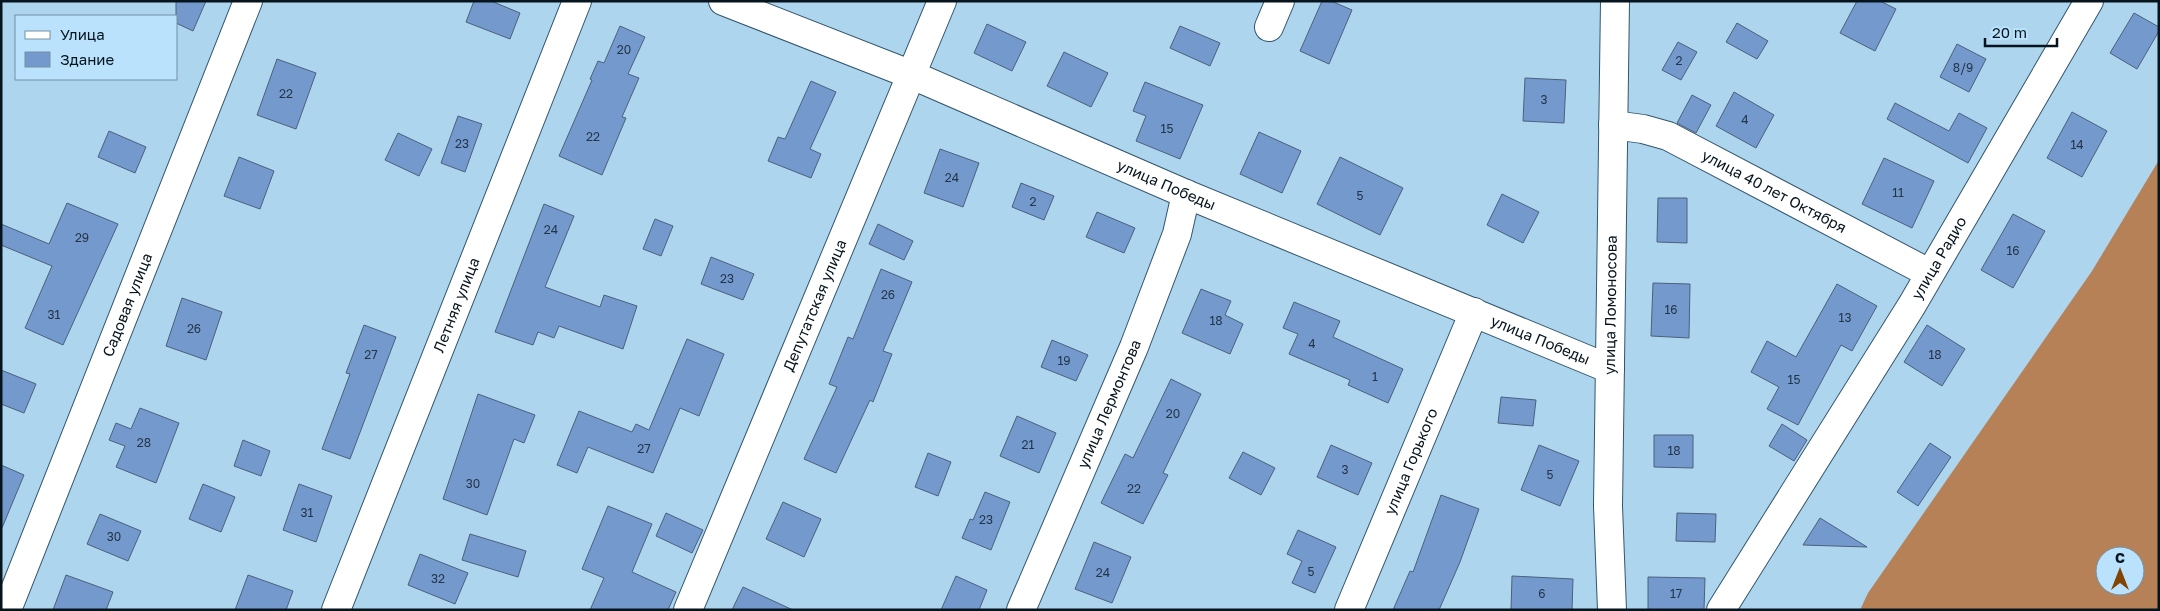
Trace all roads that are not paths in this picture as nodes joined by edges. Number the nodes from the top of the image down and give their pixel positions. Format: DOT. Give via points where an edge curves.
graph roads {
  1 [pos="248,1"];
  2 [pos="577,1"];
  3 [pos="723,1"];
  4 [pos="942,1"];
  5 [pos="1280,1"];
  6 [pos="1615,1"];
  7 [pos="2089,1"];
  8 [pos="1269,27"];
  9 [pos="912,75"];
  10 [pos="1613,125"];
  11 [pos="1186,194"];
  12 [pos="1929,274"];
  13 [pos="1474,312"];
  14 [pos="1610,369"];
  15 [pos="7,610"];
  16 [pos="336,610"];
  17 [pos="688,610"];
  18 [pos="1021,610"];
  19 [pos="1349,610"];
  20 [pos="1612,610"];
  21 [pos="1721,610"];
  1 -- 15 [label="street, Садовая улица"];
  2 -- 16 [label="street, Летняя улица"];
  3 -- 9 [label="street, улица Победы"];
  4 -- 9 [label="street, Депутатская улица"];
  5 -- 8 [label="street"];
  6 -- 10 [label="street, улица Ломоносова"];
  7 -- 12 [label="street, улица Радио"];
  9 -- 11 [label="street, улица Победы"];
  9 -- 17 [label="street, Депутатская улица"];
  10 -- 12 [label="street, улица 40 лет Октября" via="1643,128 1668,136"];
  10 -- 14 [label="street, улица Ломоносова"];
  11 -- 13 [label="street, улица Победы"];
  11 -- 18 [label="street, улица Лермонтова" via="1177,234 1134,347"];
  12 -- 21 [label="street, улица Радио"];
  13 -- 14 [label="street, улица Победы"];
  13 -- 19 [label="street, улица Горького"];
  14 -- 20 [label="street, улица Ломоносова" via="1608,506"];
}
